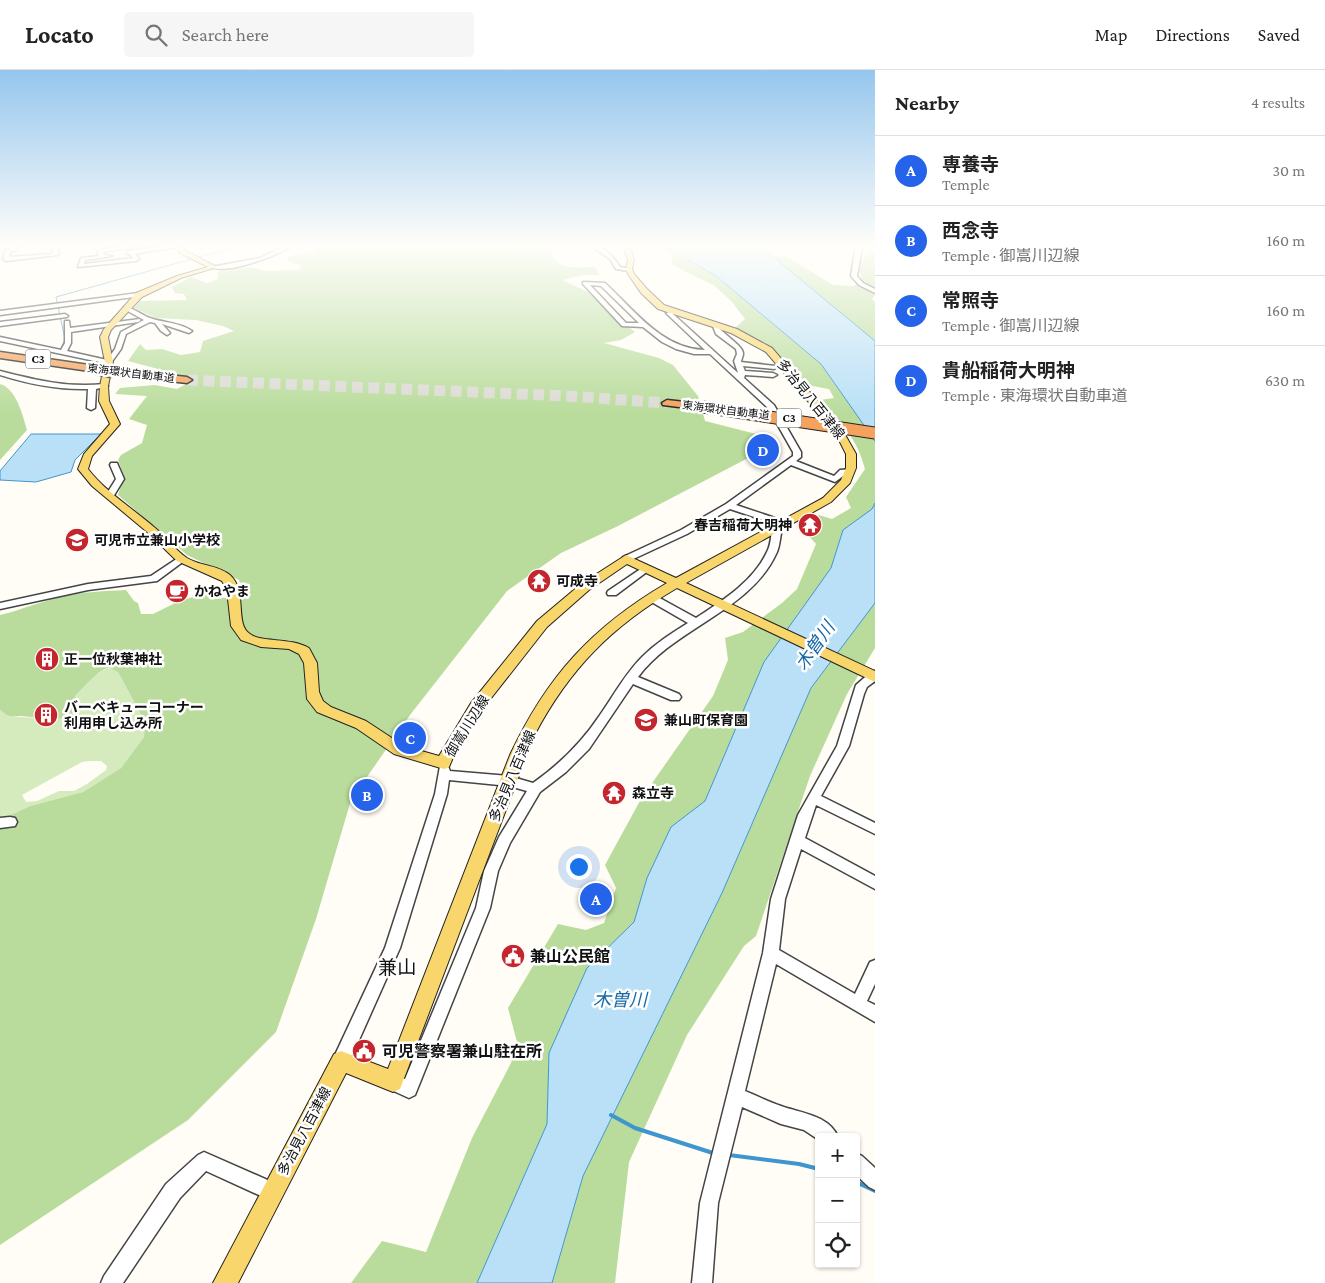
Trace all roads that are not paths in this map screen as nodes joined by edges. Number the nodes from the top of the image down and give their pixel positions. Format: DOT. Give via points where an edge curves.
graph roads {
  1 [pos="86,302"];
  2 [pos="132,302"];
  3 [pos="603,302"];
  4 [pos="621,302"];
  5 [pos="655,302"];
  6 [pos="64,304"];
  7 [pos="126,308"];
  8 [pos="672,312"];
  9 [pos="0,313"];
  10 [pos="65,316"];
  11 [pos="147,319"];
  12 [pos="157,321"];
  13 [pos="0,324"];
  14 [pos="112,324"];
  15 [pos="645,325"];
  16 [pos="714,325"];
  17 [pos="68,330"];
  18 [pos="189,331"];
  19 [pos="167,333"];
  20 [pos="0,339"];
  21 [pos="0,350"];
  22 [pos="711,352"];
  23 [pos="62,353"];
  24 [pos="0,355"];
  25 [pos="738,364"];
  26 [pos="75,366"];
  27 [pos="110,367"];
  28 [pos="0,373"];
  29 [pos="741,376"];
  30 [pos="187,380"];
  31 [pos="98,387"];
  32 [pos="667,403"];
  33 [pos="703,407"];
  34 [pos="91,408"];
  35 [pos="875,432"];
  36 [pos="791,462"];
  37 [pos="114,465"];
  38 [pos="850,471"];
  39 [pos="110,496"];
  40 [pos="729,506"];
  41 [pos="781,527"];
  42 [pos="181,559"];
  43 [pos="626,559"];
  44 [pos="645,569"];
  45 [pos="676,584"];
  46 [pos="612,593"];
  47 [pos="652,598"];
  48 [pos="0,606"];
  49 [pos="723,606"];
  50 [pos="695,622"];
  51 [pos="875,676"];
  52 [pos="630,678"];
  53 [pos="675,697"];
  54 [pos="444,769"];
  55 [pos="509,781"];
  56 [pos="535,788"];
  57 [pos="813,798"];
  58 [pos="875,829"];
  59 [pos="797,840"];
  60 [pos="875,883"];
  61 [pos="770,953"];
  62 [pos="875,967"];
  63 [pos="858,1004"];
  64 [pos="875,1014"];
  65 [pos="341,1060"];
  66 [pos="393,1082"];
  67 [pos="735,1095"];
  68 [pos="823,1133"];
  69 [pos="860,1166"];
  70 [pos="875,1181"];
  71 [pos="272,1192"];
  72 [pos="111,1283"];
  73 [pos="225,1283"];
  74 [pos="702,1283"];
  1 -- 6 [label="street"];
  2 -- 7 [label="main road, 御嵩川辺線"];
  3 -- 15 [label="street" via="624,325"];
  4 -- 15 [label="street"];
  5 -- 8 [label="main road, 多治見八百津線"];
  6 -- 9 [label="street"];
  6 -- 10 [label="street"];
  7 -- 11 [label="street"];
  7 -- 14 [label="main road, 御嵩川辺線"];
  8 -- 16 [label="main road, 多治見八百津線"];
  8 -- 22 [label="street" via="669,313"];
  10 -- 13 [label="street"];
  10 -- 17 [label="street"];
  11 -- 12 [label="street"];
  11 -- 14 [label="street"];
  11 -- 27 [label="street" via="123,333"];
  12 -- 18 [label="street"];
  12 -- 19 [label="street"];
  14 -- 17 [label="street"];
  14 -- 27 [label="main road, 御嵩川辺線" via="104,337"];
  15 -- 22 [label="street" via="655,335 683,351"];
  16 -- 25 [label="street" via="716,331 739,348"];
  16 -- 38 [label="main road, 多治見八百津線" via="748,337 777,358 840,433 851,454"];
  17 -- 23 [label="street" via="68,343"];
  20 -- 23 [label="street"];
  21 -- 26 [label="highway, 東海環状自動車道 / C3"];
  22 -- 29 [label="street"];
  23 -- 27 [label="street"];
  24 -- 26 [label="highway, 東海環状自動車道 / C3"];
  25 -- 29 [label="street"];
  25 -- 29 [label="street" via="774,371"];
  26 -- 27 [label="highway, 東海環状自動車道 / C3, bridge"];
  27 -- 30 [label="highway, 東海環状自動車道 / C3"];
  27 -- 31 [label="main road, 御嵩川辺線"];
  28 -- 31 [label="street" via="38,382"];
  29 -- 36 [label="street" via="771,407 797,452 797,457"];
  31 -- 34 [label="street"];
  31 -- 39 [label="main road, 御嵩川辺線" via="115,424 86,458 83,469"];
  32 -- 33 [label="highway, 東海環状自動車道 / C3"];
  33 -- 35 [label="highway, 東海環状自動車道 / C3, bridge"];
  36 -- 38 [label="street" via="835,479"];
  36 -- 40 [label="street"];
  37 -- 39 [label="street" via="120,479"];
  38 -- 41 [label="main road, 多治見八百津線" via="838,491 827,500"];
  39 -- 42 [label="main road, 御嵩川辺線"];
  40 -- 41 [label="street"];
  40 -- 43 [label="street" via="684,532"];
  41 -- 45 [label="main road, 多治見八百津線"];
  41 -- 49 [label="street" via="773,553 752,581"];
  42 -- 48 [label="street" via="154,579 88,587"];
  42 -- 54 [label="main road, 御嵩川辺線" via="221,575 230,582 238,625 244,637 263,643 292,645 302,650 309,659 318,705 356,722 393,747"];
  43 -- 44 [label="main road"];
  43 -- 54 [label="main road, 御嵩川辺線" via="585,587 542,624 476,707 447,754"];
  44 -- 45 [label="main road"];
  44 -- 46 [label="street"];
  45 -- 47 [label="main road, 多治見八百津線"];
  45 -- 49 [label="main road"];
  47 -- 50 [label="street"];
  47 -- 55 [label="main road, 多治見八百津線" via="619,620 590,647 553,691 524,739"];
  49 -- 50 [label="street"];
  49 -- 51 [label="main road"];
  50 -- 52 [label="street" via="647,658"];
  51 -- 57 [label="street" via="862,685 843,746"];
  52 -- 53 [label="street"];
  52 -- 56 [label="street" via="587,744 562,770"];
  54 -- 55 [label="street"];
  54 -- 65 [label="street" via="441,794 392,948"];
  55 -- 56 [label="street"];
  55 -- 66 [label="main road, 多治見八百津線"];
  56 -- 66 [label="street" via="490,871 483,908 409,1089"];
  57 -- 58 [label="street"];
  57 -- 59 [label="street"];
  59 -- 60 [label="street"];
  59 -- 61 [label="street" via="778,899"];
  61 -- 63 [label="street"];
  61 -- 67 [label="street"];
  62 -- 63 [label="street"];
  63 -- 64 [label="street"];
  65 -- 66 [label="main road"];
  65 -- 71 [label="main road, 多治見八百津線"];
  67 -- 68 [label="street" via="781,1115 808,1122"];
  67 -- 74 [label="street" via="709,1203"];
  69 -- 70 [label="street"];
  71 -- 72 [label="street" via="204,1161 174,1192"];
  71 -- 73 [label="main road, 多治見八百津線"];
}
